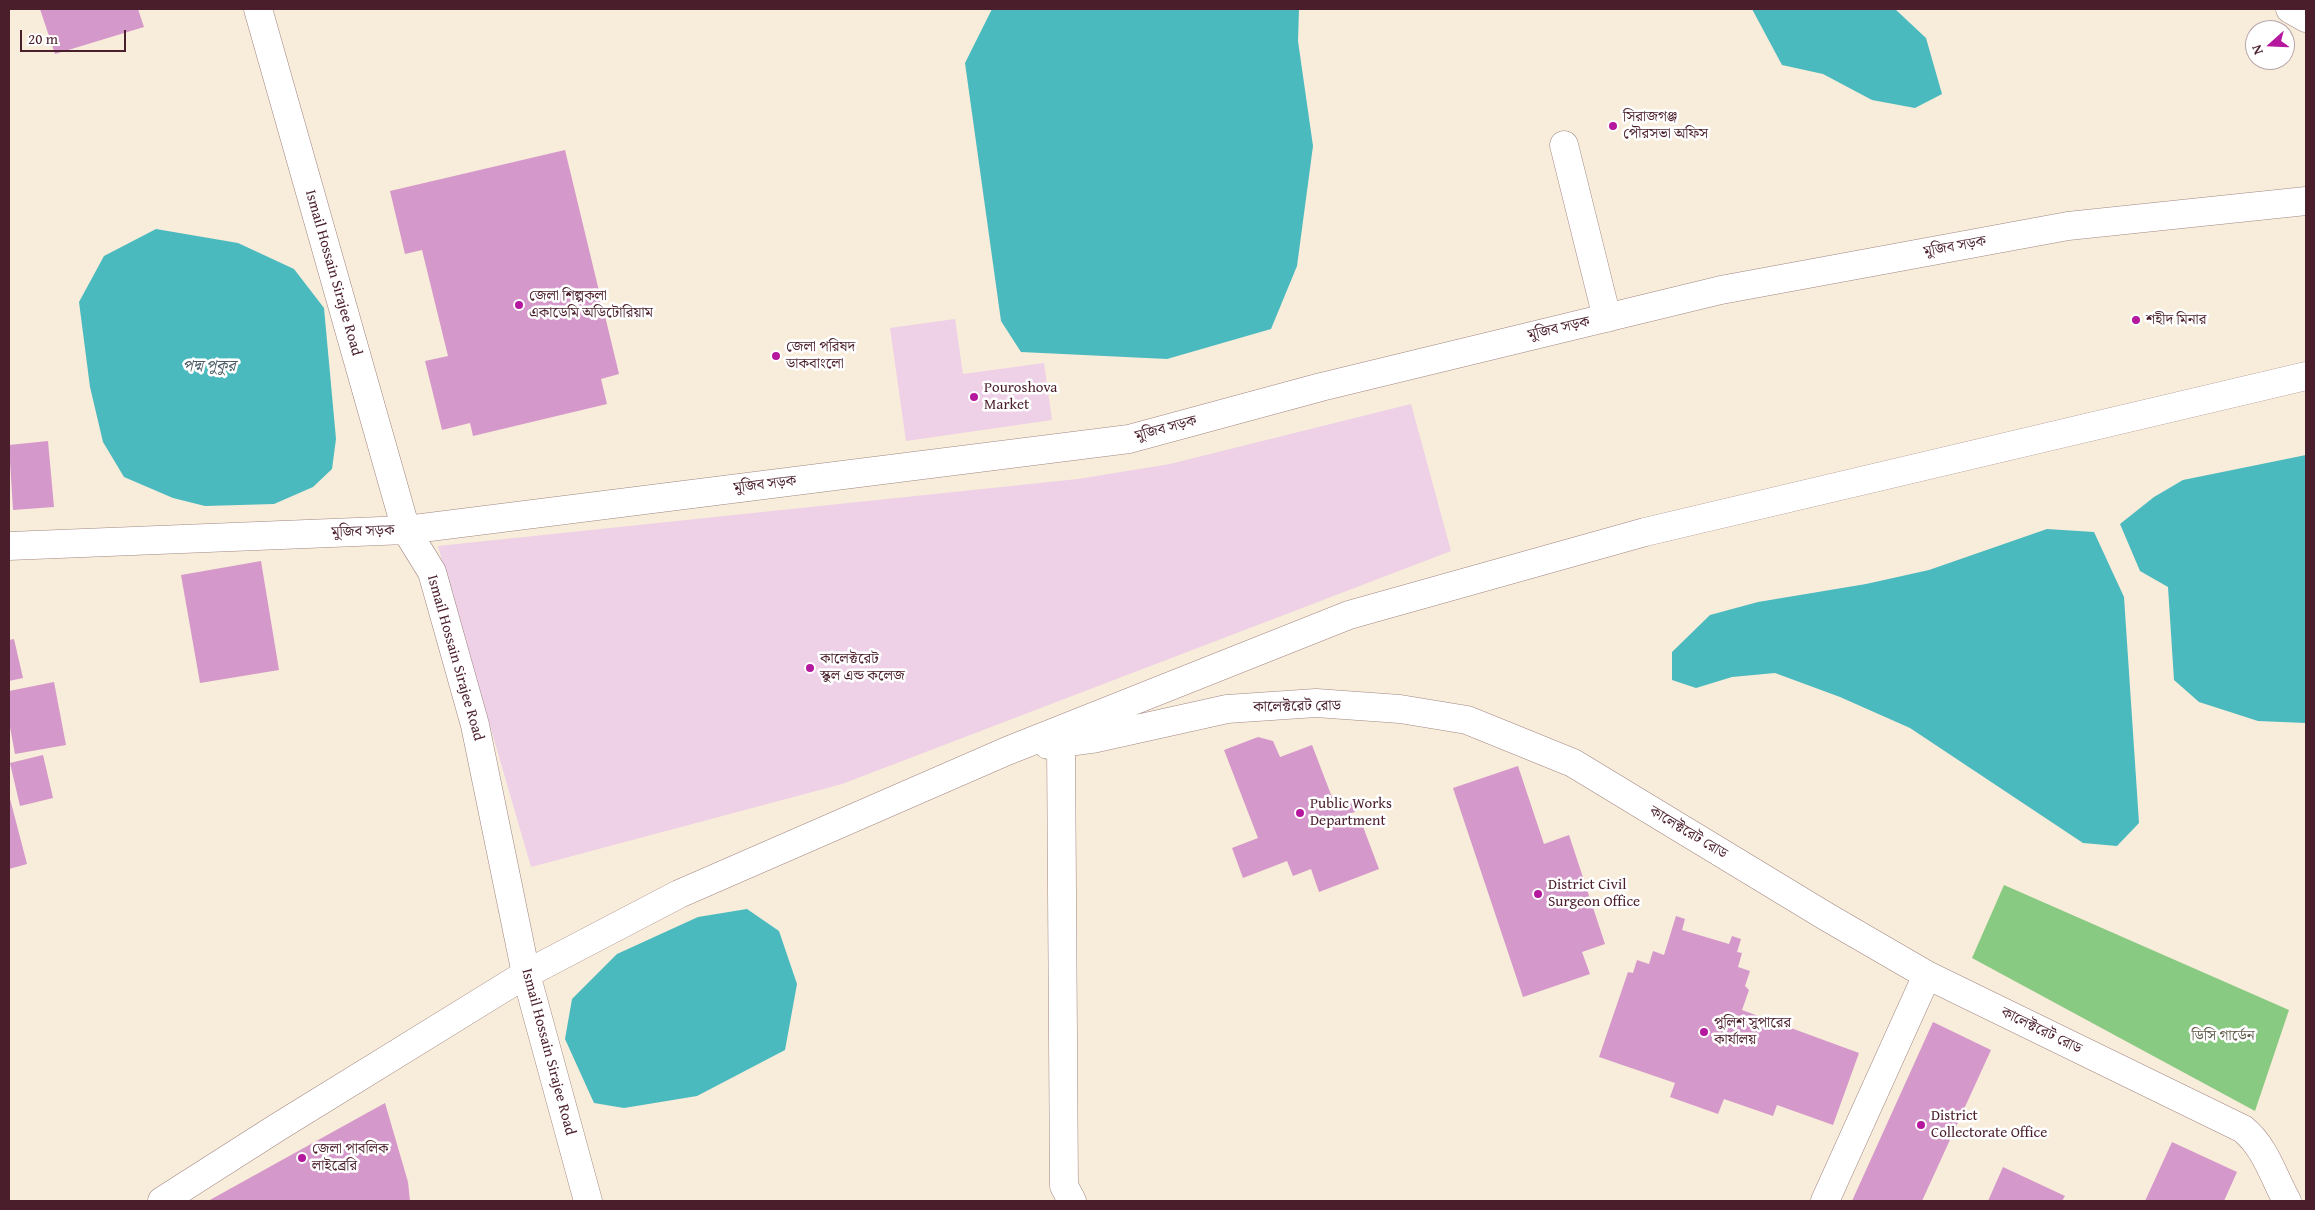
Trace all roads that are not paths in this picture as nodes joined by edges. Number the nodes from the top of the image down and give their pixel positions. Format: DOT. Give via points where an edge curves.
graph roads {
  1 [pos="258,9"];
  2 [pos="2290,9"];
  3 [pos="2306,18"];
  4 [pos="1564,145"];
  5 [pos="2306,201"];
  6 [pos="1607,318"];
  7 [pos="2306,376"];
  8 [pos="406,530"];
  9 [pos="9,546"];
  10 [pos="1061,743"];
  11 [pos="1007,751"];
  12 [pos="526,974"];
  13 [pos="1927,975"];
  14 [pos="2285,1200"];
  15 [pos="162,1201"];
  16 [pos="588,1201"];
  17 [pos="1072,1201"];
  18 [pos="1825,1201"];
  1 -- 8 [label="street, Ismail Hossain Sirajee Road"];
  2 -- 3 [label="street"];
  4 -- 6 [label="street"];
  5 -- 6 [label="street, মুজিব সড়ক" via="2068,226 1722,290"];
  6 -- 8 [label="street, মুজিব সড়ক" via="1320,386 1129,439"];
  7 -- 11 [label="street" via="1645,532 1358,612"];
  8 -- 9 [label="street, মুজিব সড়ক"];
  8 -- 12 [label="street, Ismail Hossain Sirajee Road" via="432,572 475,725"];
  10 -- 11 [label="street, কালেক্টরেট রোড"];
  10 -- 13 [label="street, কালেক্টরেট রোড" via="1227,709 1316,703 1400,709 1466,720 1573,763"];
  10 -- 17 [label="street" via="1064,1186"];
  11 -- 12 [label="street" via="679,894"];
  12 -- 15 [label="street"];
  12 -- 16 [label="street, Ismail Hossain Sirajee Road"];
  13 -- 14 [label="street, কালেক্টরেট রোড" via="2243,1129 2264,1154"];
  13 -- 18 [label="street"];
}
